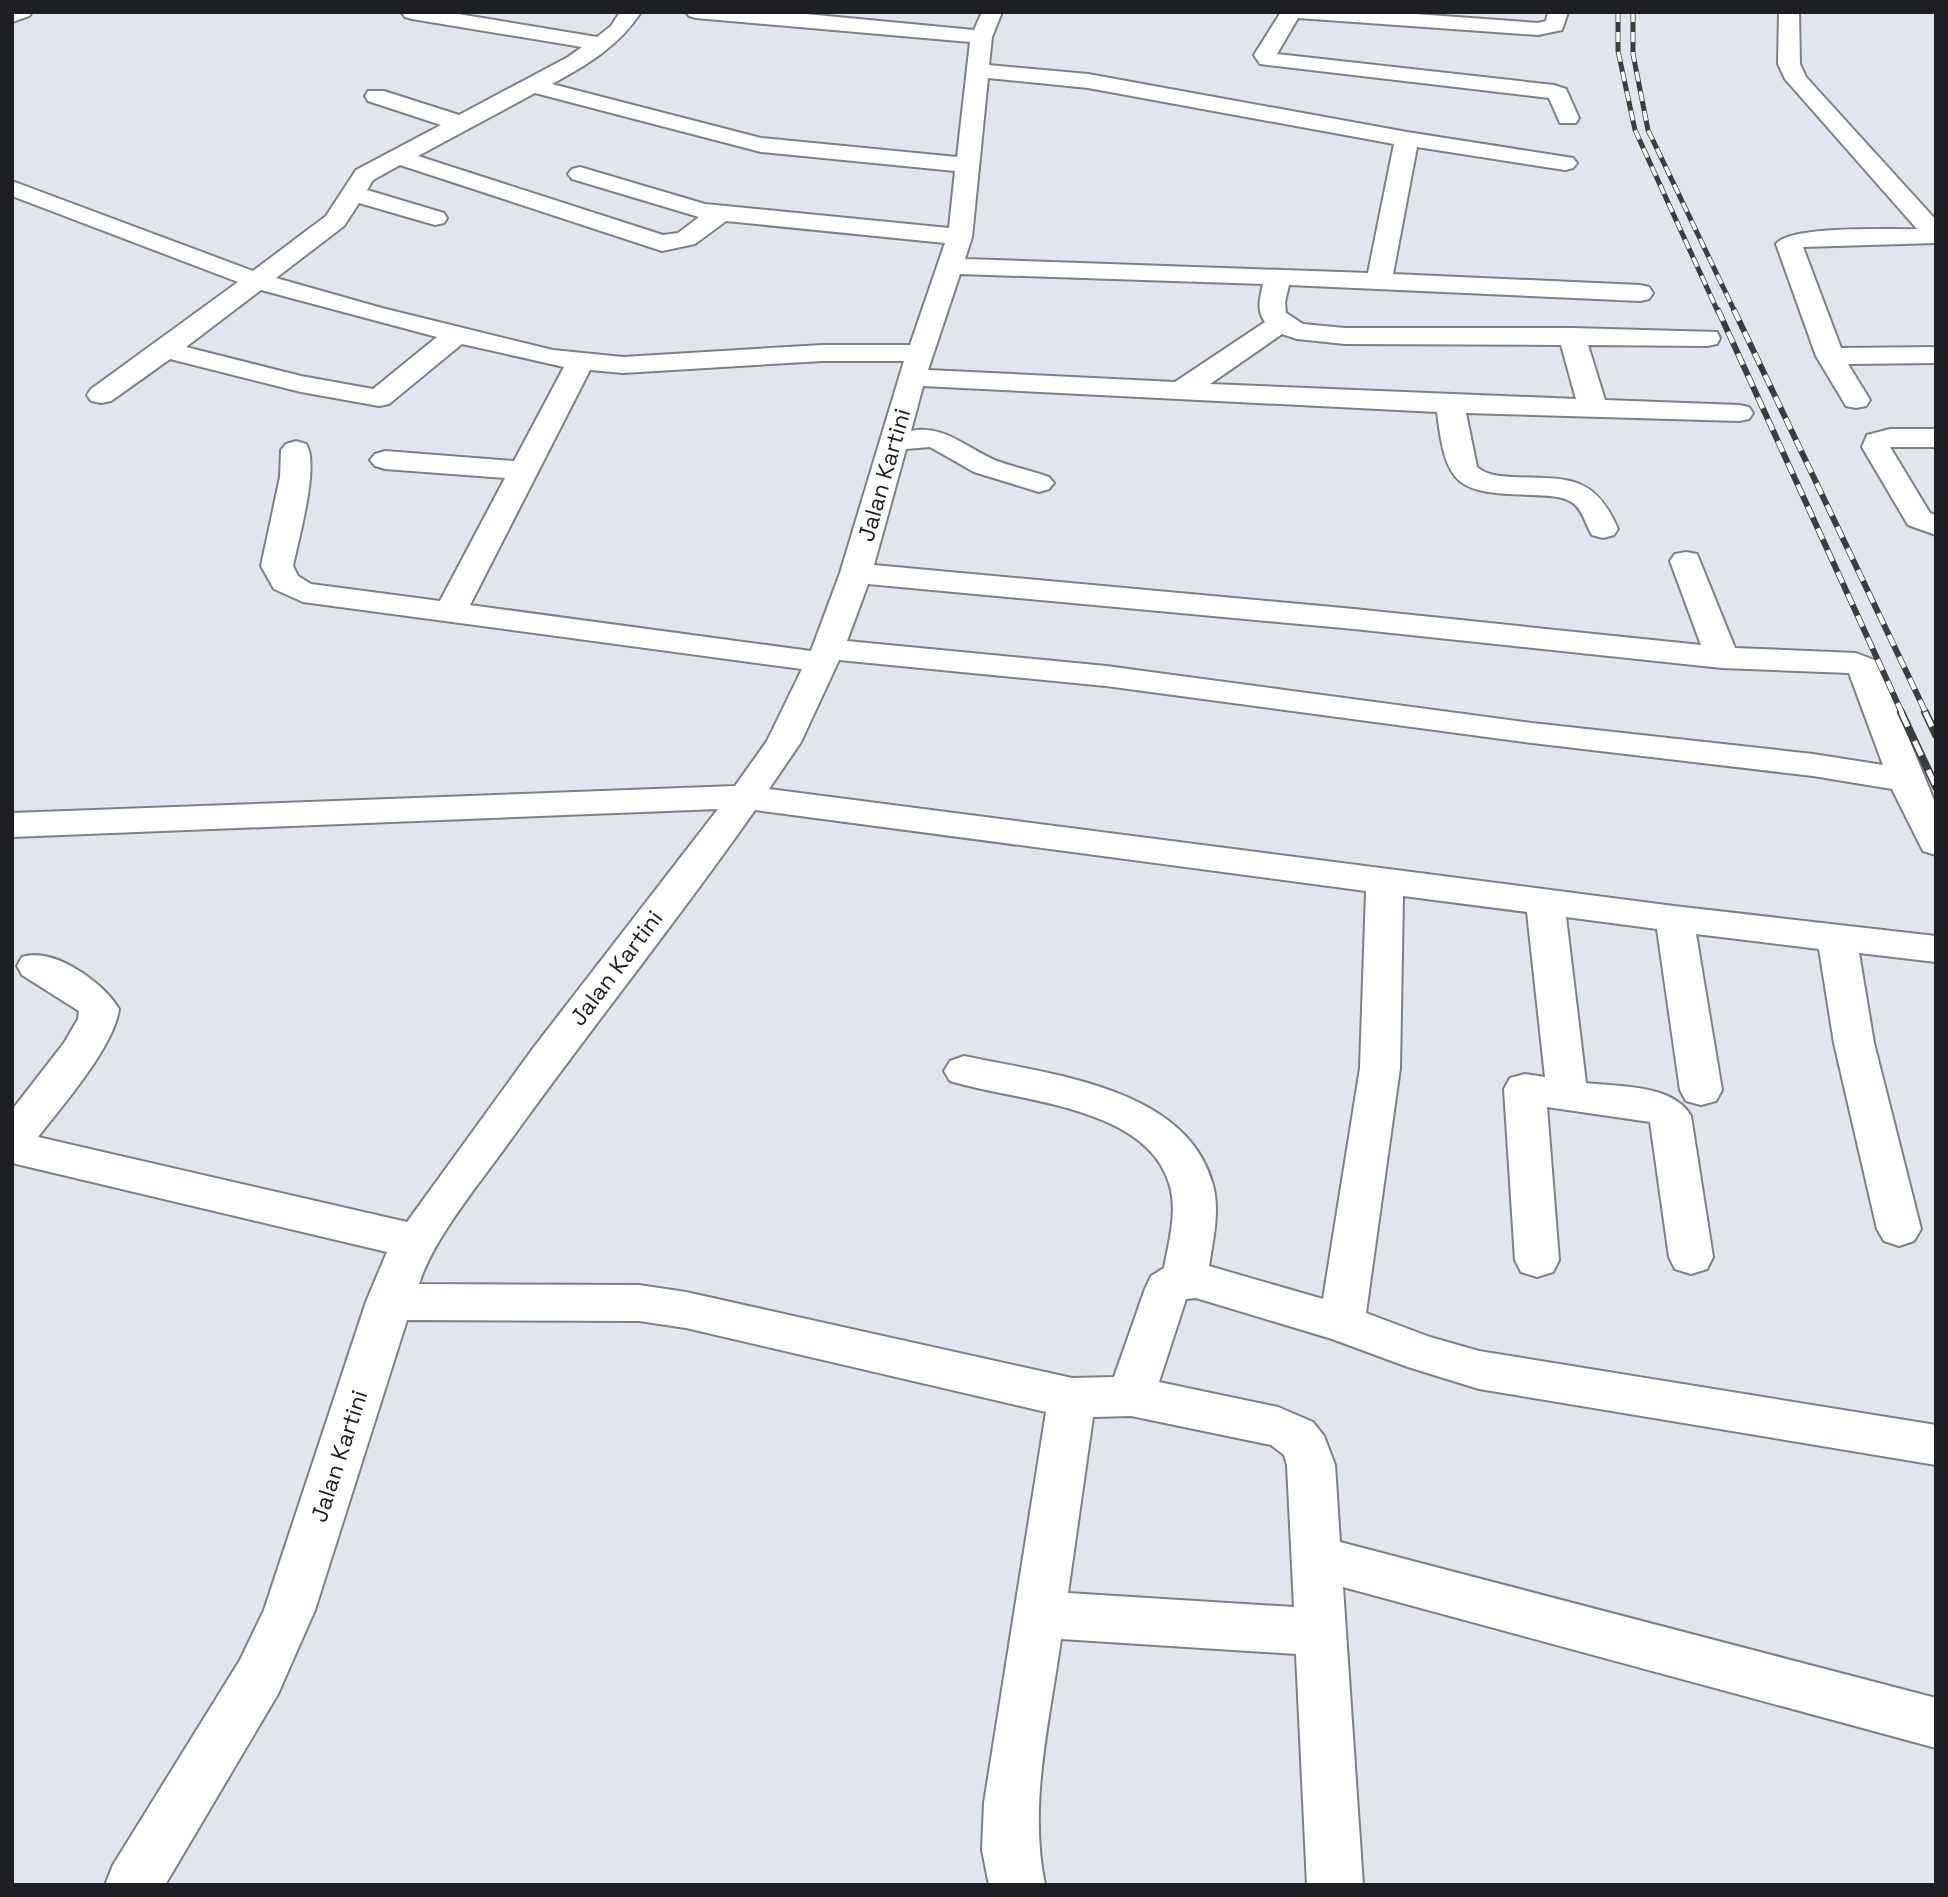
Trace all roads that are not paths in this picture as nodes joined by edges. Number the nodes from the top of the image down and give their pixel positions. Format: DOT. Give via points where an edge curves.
graph roads {
  1 [pos="631,12"];
  2 [pos="696,12"];
  3 [pos="1293,12"];
  4 [pos="1558,12"];
  5 [pos="1789,12"];
  6 [pos="412,13"];
  7 [pos="983,40"];
  8 [pos="603,44"];
  9 [pos="534,86"];
  10 [pos="376,96"];
  11 [pos="1568,118"];
  12 [pos="461,124"];
  13 [pos="1407,139"];
  14 [pos="399,157"];
  15 [pos="1565,163"];
  16 [pos="969,165"];
  17 [pos="580,174"];
  18 [pos="12,188"];
  19 [pos="352,193"];
  20 [pos="720,214"];
  21 [pos="435,218"];
  22 [pos="1936,235"];
  23 [pos="956,251"];
  24 [pos="1278,276"];
  25 [pos="255,280"];
  26 [pos="1379,281"];
  27 [pos="1640,293"];
  28 [pos="1281,323"];
  29 [pos="456,335"];
  30 [pos="1572,336"];
  31 [pos="1707,338"];
  32 [pos="165,350"];
  33 [pos="1936,355"];
  34 [pos="1830,356"];
  35 [pos="580,362"];
  36 [pos="916,365"];
  37 [pos="1182,390"];
  38 [pos="100,395"];
  39 [pos="1856,400"];
  40 [pos="1450,404"];
  41 [pos="1593,408"];
  42 [pos="1739,413"];
  43 [pos="1936,438"];
  44 [pos="893,443"];
  45 [pos="296,450"];
  46 [pos="385,460"];
  47 [pos="525,471"];
  48 [pos="1040,483"];
  49 [pos="1936,526"];
  50 [pos="1603,528"];
  51 [pos="1686,561"];
  52 [pos="856,573"];
  53 [pos="450,612"];
  54 [pos="825,655"];
  55 [pos="1722,657"];
  56 [pos="1906,780"];
  57 [pos="745,797"];
  58 [pos="12,825"];
  59 [pos="1936,842"];
  60 [pos="1385,879"];
  61 [pos="1545,901"];
  62 [pos="1674,919"];
  63 [pos="1837,939"];
  64 [pos="1936,949"];
  65 [pos="36,966"];
  66 [pos="964,1071"];
  67 [pos="1702,1090"];
  68 [pos="1567,1094"];
  69 [pos="12,1140"];
  70 [pos="12,1147"];
  71 [pos="1899,1229"];
  72 [pos="418,1242"];
  73 [pos="1691,1257"];
  74 [pos="1537,1260"];
  75 [pos="1185,1279"];
  76 [pos="389,1302"];
  77 [pos="1342,1323"];
  78 [pos="1131,1396"];
  79 [pos="1072,1398"];
  80 [pos="1936,1445"];
  81 [pos="1318,1558"];
  82 [pos="1041,1615"];
  83 [pos="1322,1632"];
  84 [pos="1936,1723"];
  85 [pos="133,1885"];
  86 [pos="1017,1885"];
  87 [pos="1335,1885"];
  1 -- 8 [label="street"];
  2 -- 7 [label="street"];
  3 -- 4 [label="street" via="1538,29 1555,26"];
  3 -- 11 [label="street" via="1265,55 1268,58 1551,91 1558,94"];
  5 -- 22 [label="street" via="1789,64 1796,79"];
  6 -- 8 [label="street"];
  7 -- 13 [label="street" via="1100,83"];
  7 -- 16 [label="street, Jalan Kartini"];
  8 -- 9 [label="street"];
  9 -- 12 [label="street"];
  9 -- 16 [label="street" via="761,145"];
  10 -- 12 [label="street"];
  12 -- 14 [label="street"];
  13 -- 15 [label="street"];
  13 -- 26 [label="street"];
  14 -- 19 [label="street" via="364,175"];
  14 -- 20 [label="street" via="651,241 686,239"];
  16 -- 23 [label="street, Jalan Kartini"];
  17 -- 20 [label="street"];
  18 -- 25 [label="street"];
  19 -- 21 [label="street"];
  19 -- 25 [label="street" via="335,221"];
  20 -- 23 [label="street"];
  22 -- 34 [label="street" via="1802,239 1789,244"];
  23 -- 24 [label="street"];
  23 -- 36 [label="street, Jalan Kartini"];
  24 -- 26 [label="street"];
  24 -- 28 [label="street" via="1272,302 1273,314"];
  25 -- 29 [label="street"];
  25 -- 32 [label="street"];
  26 -- 27 [label="street"];
  28 -- 30 [label="street" via="1309,334 1345,336"];
  28 -- 37 [label="street"];
  29 -- 32 [label="street" via="379,398"];
  29 -- 35 [label="street"];
  30 -- 31 [label="street"];
  30 -- 41 [label="street"];
  32 -- 38 [label="street"];
  33 -- 34 [label="street"];
  34 -- 39 [label="street"];
  35 -- 36 [label="street" via="623,365 822,353"];
  35 -- 47 [label="street"];
  36 -- 37 [label="street"];
  36 -- 44 [label="street, Jalan Kartini"];
  37 -- 40 [label="street"];
  40 -- 41 [label="street"];
  40 -- 50 [label="street" via="1461,465 1470,477 1485,483 1575,492 1593,506"];
  41 -- 42 [label="street"];
  43 -- 49 [label="street" via="1877,441 1919,519"];
  44 -- 48 [label="street" via="924,437 940,440 984,467"];
  44 -- 52 [label="street, Jalan Kartini"];
  45 -- 53 [label="street" via="277,566 285,582 303,592"];
  46 -- 47 [label="street"];
  47 -- 53 [label="street"];
  51 -- 55 [label="street"];
  52 -- 54 [label="street, Jalan Kartini"];
  52 -- 55 [label="street"];
  53 -- 54 [label="street"];
  54 -- 56 [label="street" via="1105,676"];
  54 -- 57 [label="street, Jalan Kartini" via="784,742"];
  55 -- 56 [label="street" via="1856,663 1865,668"];
  56 -- 59 [label="street"];
  57 -- 58 [label="street"];
  57 -- 60 [label="street"];
  57 -- 72 [label="street, Jalan Kartini" via="548,1057"];
  60 -- 61 [label="street"];
  60 -- 77 [label="street" via="1380,1068"];
  61 -- 62 [label="street"];
  61 -- 68 [label="street"];
  62 -- 63 [label="street"];
  62 -- 67 [label="street"];
  63 -- 64 [label="street"];
  63 -- 71 [label="street" via="1854,1043"];
  65 -- 69 [label="street" via="88,996 97,1006 99,1018 88,1040"];
  66 -- 75 [label="street" via="1111,1105 1163,1137 1181,1159 1192,1185"];
  68 -- 73 [label="street" via="1652,1107 1670,1116"];
  68 -- 74 [label="street" via="1525,1089"];
  70 -- 72 [label="street"];
  72 -- 76 [label="street, Jalan Kartini" via="403,1264"];
  75 -- 77 [label="street" via="1202,1280"];
  75 -- 78 [label="street" via="1174,1281 1167,1289"];
  76 -- 79 [label="street" via="639,1303"];
  76 -- 85 [label="street, Jalan Kartini" via="284,1621 259,1678"];
  77 -- 80 [label="street" via="1479,1370"];
  78 -- 79 [label="street"];
  78 -- 81 [label="street" via="1297,1435 1308,1449 1311,1465"];
  79 -- 82 [label="street"];
  81 -- 83 [label="street"];
  81 -- 84 [label="street"];
  82 -- 83 [label="street"];
  82 -- 86 [label="street" via="1011,1803 1010,1850"];
  83 -- 87 [label="street"];
}
